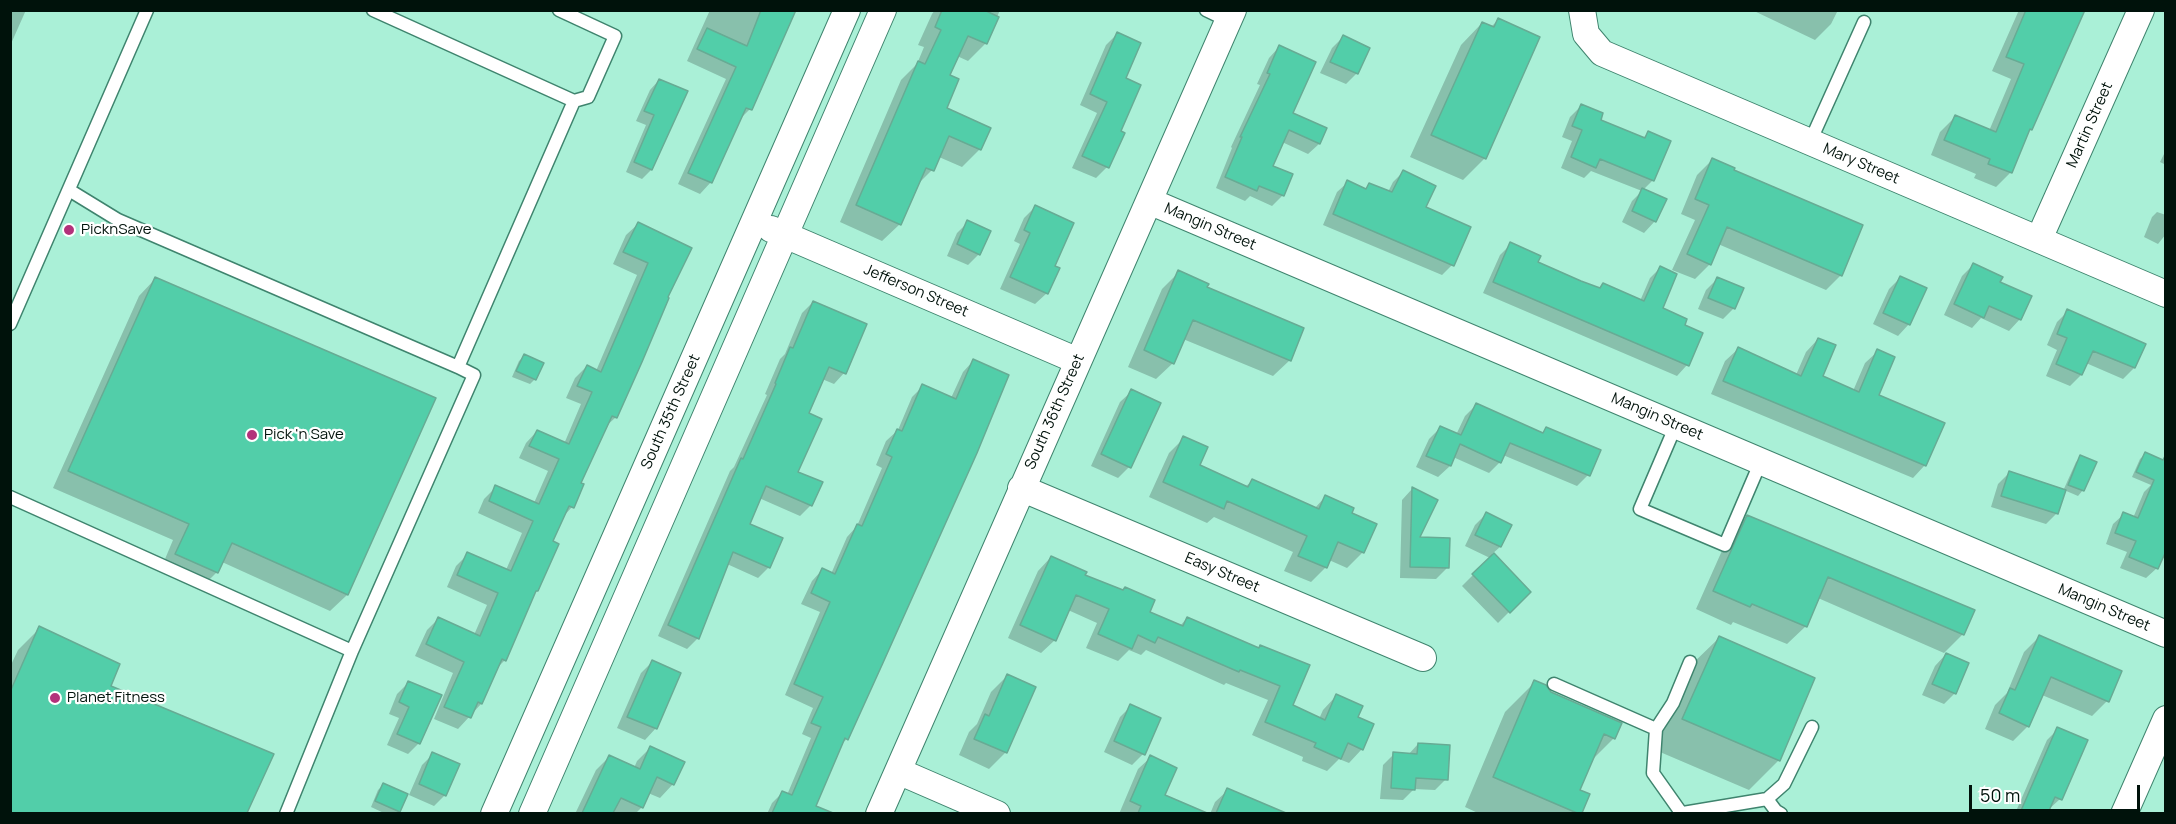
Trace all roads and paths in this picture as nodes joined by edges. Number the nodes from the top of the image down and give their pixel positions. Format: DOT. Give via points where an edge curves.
graph roads {
  1 [pos="147,10"];
  2 [pos="559,10"];
  3 [pos="847,10"];
  4 [pos="883,10"];
  5 [pos="1582,10"];
  6 [pos="2141,10"];
  7 [pos="374,11"];
  8 [pos="1223,14"];
  9 [pos="1864,21"];
  10 [pos="574,101"];
  11 [pos="1810,142"];
  12 [pos="69,190"];
  13 [pos="1149,201"];
  14 [pos="755,222"];
  15 [pos="786,236"];
  16 [pos="2039,239"];
  17 [pos="2166,294"];
  18 [pos="10,324"];
  19 [pos="1078,361"];
  20 [pos="458,367"];
  21 [pos="1676,425"];
  22 [pos="1761,461"];
  23 [pos="1021,488"];
  24 [pos="10,497"];
  25 [pos="2166,634"];
  26 [pos="352,651"];
  27 [pos="1423,658"];
  28 [pos="1690,662"];
  29 [pos="1554,684"];
  30 [pos="2166,719"];
  31 [pos="1812,727"];
  32 [pos="1656,729"];
  33 [pos="897,771"];
  34 [pos="1767,798"];
  35 [pos="286,813"];
  36 [pos="494,813"];
  37 [pos="532,813"];
  38 [pos="879,813"];
  39 [pos="997,813"];
  40 [pos="1683,813"];
  41 [pos="1781,813"];
  42 [pos="2124,813"];
  1 -- 12 [label="lane"];
  2 -- 10 [label="lane" via="615,36 588,97"];
  3 -- 14 [label="street, South 35th Street"];
  4 -- 15 [label="street"];
  5 -- 11 [label="street, Mary Street" via="1586,34 1602,53"];
  6 -- 16 [label="street, Martin Street"];
  7 -- 10 [label="lane"];
  8 -- 13 [label="street, South 36th Street"];
  9 -- 11 [label="lane"];
  10 -- 20 [label="lane"];
  11 -- 16 [label="street, Mary Street"];
  12 -- 18 [label="lane"];
  12 -- 20 [label="lane" via="118,220"];
  13 -- 19 [label="street, South 36th Street"];
  13 -- 21 [label="street, Mangin Street"];
  14 -- 15 [label="street, Jefferson Street"];
  14 -- 36 [label="street, South 35th Street"];
  15 -- 19 [label="street, Jefferson Street"];
  15 -- 37 [label="street"];
  16 -- 17 [label="street, Mary Street"];
  19 -- 23 [label="street, South 36th Street"];
  20 -- 26 [label="lane" via="474,375"];
  21 -- 22 [label="street, Mangin Street"];
  21 -- 22 [label="lane" via="1641,509 1651,514 1725,545"];
  22 -- 25 [label="street, Mangin Street"];
  23 -- 27 [label="street, Easy Street"];
  23 -- 33 [label="street, South 36th Street"];
  24 -- 26 [label="lane"];
  26 -- 35 [label="lane"];
  28 -- 32 [label="lane" via="1673,703"];
  29 -- 32 [label="lane"];
  30 -- 42 [label="street"];
  31 -- 34 [label="lane" via="1784,784"];
  32 -- 40 [label="lane" via="1653,773"];
  33 -- 38 [label="street, South 36th Street"];
  33 -- 39 [label="street"];
  34 -- 40 [label="lane"];
  34 -- 41 [label="lane"];
}
